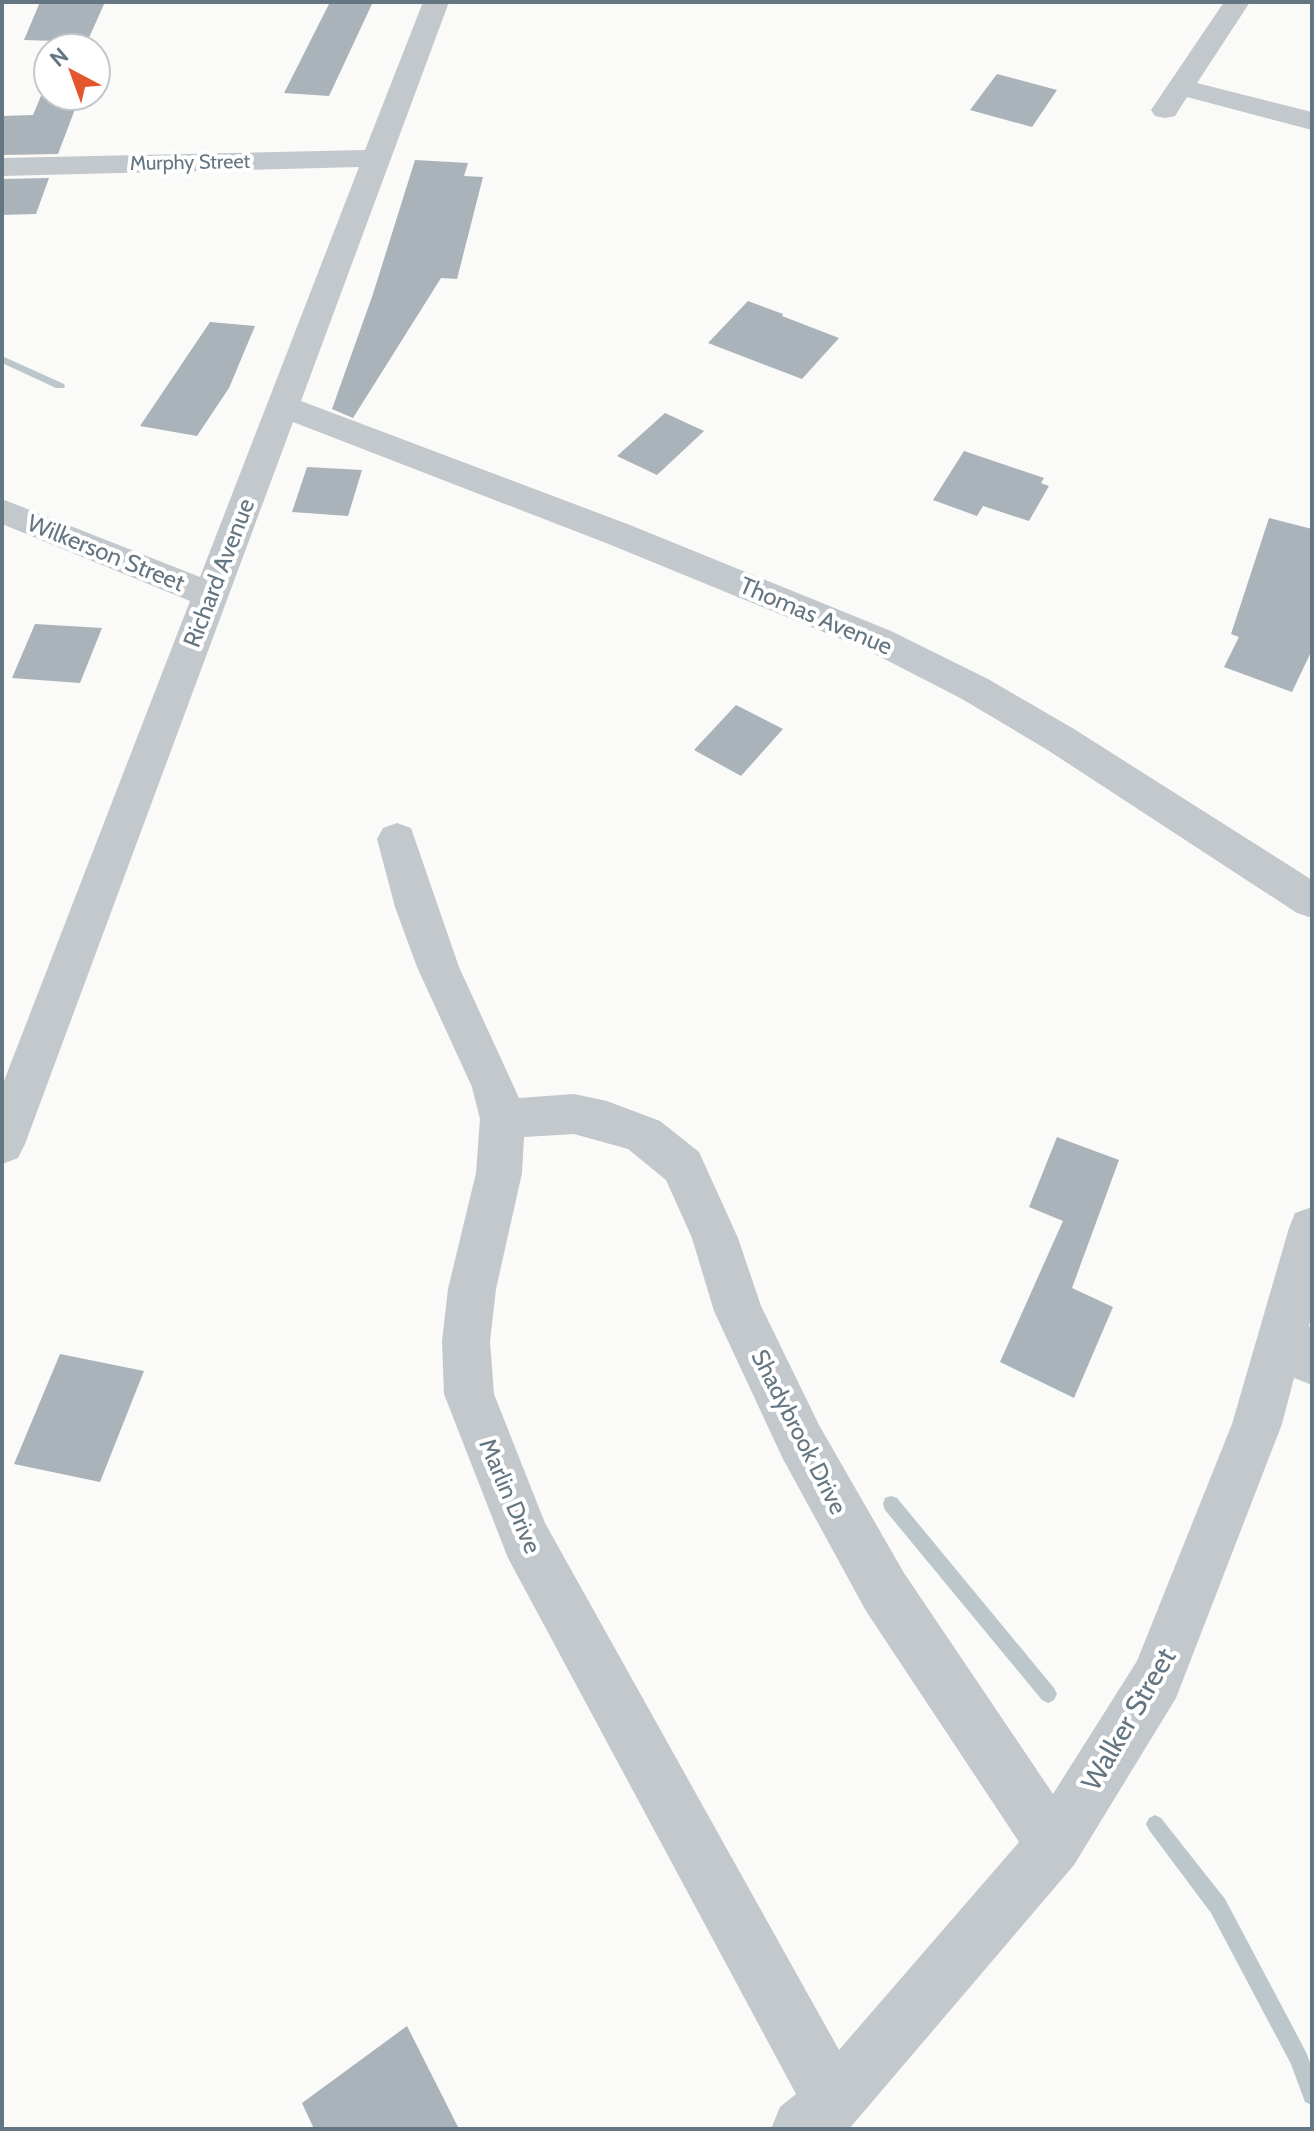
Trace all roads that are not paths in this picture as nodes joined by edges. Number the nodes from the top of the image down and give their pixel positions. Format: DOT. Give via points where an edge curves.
graph roads {
  1 [pos="436,2"];
  2 [pos="1237,2"];
  3 [pos="1180,87"];
  4 [pos="1164,112"];
  5 [pos="1312,121"];
  6 [pos="378,158"];
  7 [pos="2,167"];
  8 [pos="283,406"];
  9 [pos="2,511"];
  10 [pos="210,595"];
  11 [pos="397,839"];
  12 [pos="1312,901"];
  13 [pos="502,1119"];
  14 [pos="2,1144"];
  15 [pos="1312,1228"];
  16 [pos="1297,1347"];
  17 [pos="1054,1845"];
  18 [pos="818,2116"];
  1 -- 6 [label="street, Richard Avenue"];
  2 -- 3 [label="street"];
  3 -- 4 [label="street"];
  3 -- 5 [label="street"];
  6 -- 7 [label="street, Murphy Street"];
  6 -- 8 [label="street, Richard Avenue"];
  8 -- 10 [label="street, Richard Avenue"];
  8 -- 12 [label="street, Thomas Avenue" via="878,640 1060,739"];
  9 -- 10 [label="street, Wilkerson Street"];
  10 -- 14 [label="street, Richard Avenue"];
  11 -- 13 [label="street, Marlin Drive" via="438,967 494,1087"];
  13 -- 17 [label="street, Shadybrook Drive" via="574,1114 607,1121 644,1135 683,1166 715,1238 738,1311 801,1442 885,1592"];
  13 -- 18 [label="street, Marlin Drive" via="499,1173 472,1289 466,1341 469,1394 526,1540"];
  15 -- 16 [label="street, Walker Street"];
  16 -- 17 [label="street, Walker Street" via="1257,1424 1157,1679"];
  17 -- 18 [label="street, Walker Street"];
}
